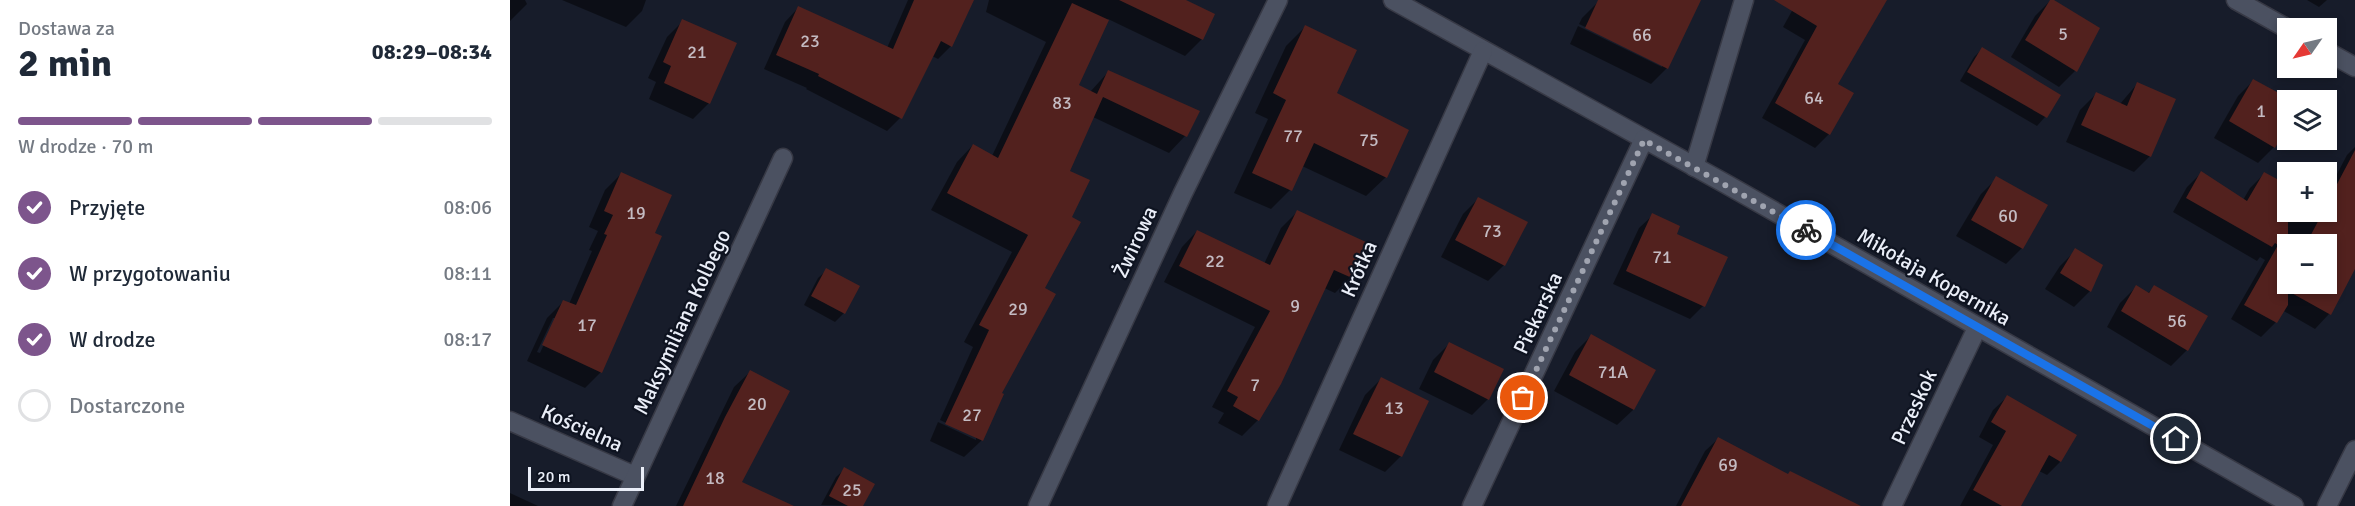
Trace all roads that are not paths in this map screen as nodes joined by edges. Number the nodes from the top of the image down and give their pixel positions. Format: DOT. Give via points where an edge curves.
graph roads {
  1 [pos="1278,0"];
  2 [pos="1393,0"];
  3 [pos="1744,0"];
  4 [pos="2236,0"];
  5 [pos="2277,23"];
  6 [pos="1484,51"];
  7 [pos="2337,57"];
  8 [pos="2355,67"];
  9 [pos="1644,140"];
  10 [pos="783,158"];
  11 [pos="1694,167"];
  12 [pos="1977,328"];
  13 [pos="510,421"];
  14 [pos="2355,450"];
  15 [pos="635,476"];
  16 [pos="2291,505"];
  17 [pos="622,506"];
  18 [pos="1038,506"];
  19 [pos="1276,506"];
  20 [pos="1472,506"];
  21 [pos="1892,506"];
  22 [pos="2327,506"];
  1 -- 18 [label="street, Żwirowa" via="1183,193"];
  2 -- 6 [label="street, Mikołaja Kopernika"];
  3 -- 11 [label="street"];
  4 -- 5 [label="street"];
  6 -- 9 [label="street, Mikołaja Kopernika"];
  6 -- 19 [label="street, Krótka"];
  7 -- 8 [label="street"];
  9 -- 11 [label="street, Mikołaja Kopernika"];
  9 -- 20 [label="street, Piekarska"];
  10 -- 15 [label="street, Maksymiliana Kolbego"];
  11 -- 12 [label="street, Mikołaja Kopernika"];
  12 -- 16 [label="street, Mikołaja Kopernika"];
  12 -- 21 [label="street, Przeskok"];
  13 -- 15 [label="street, Kościelna"];
  14 -- 22 [label="street"];
  15 -- 17 [label="street, Maksymiliana Kolbego"];
}
